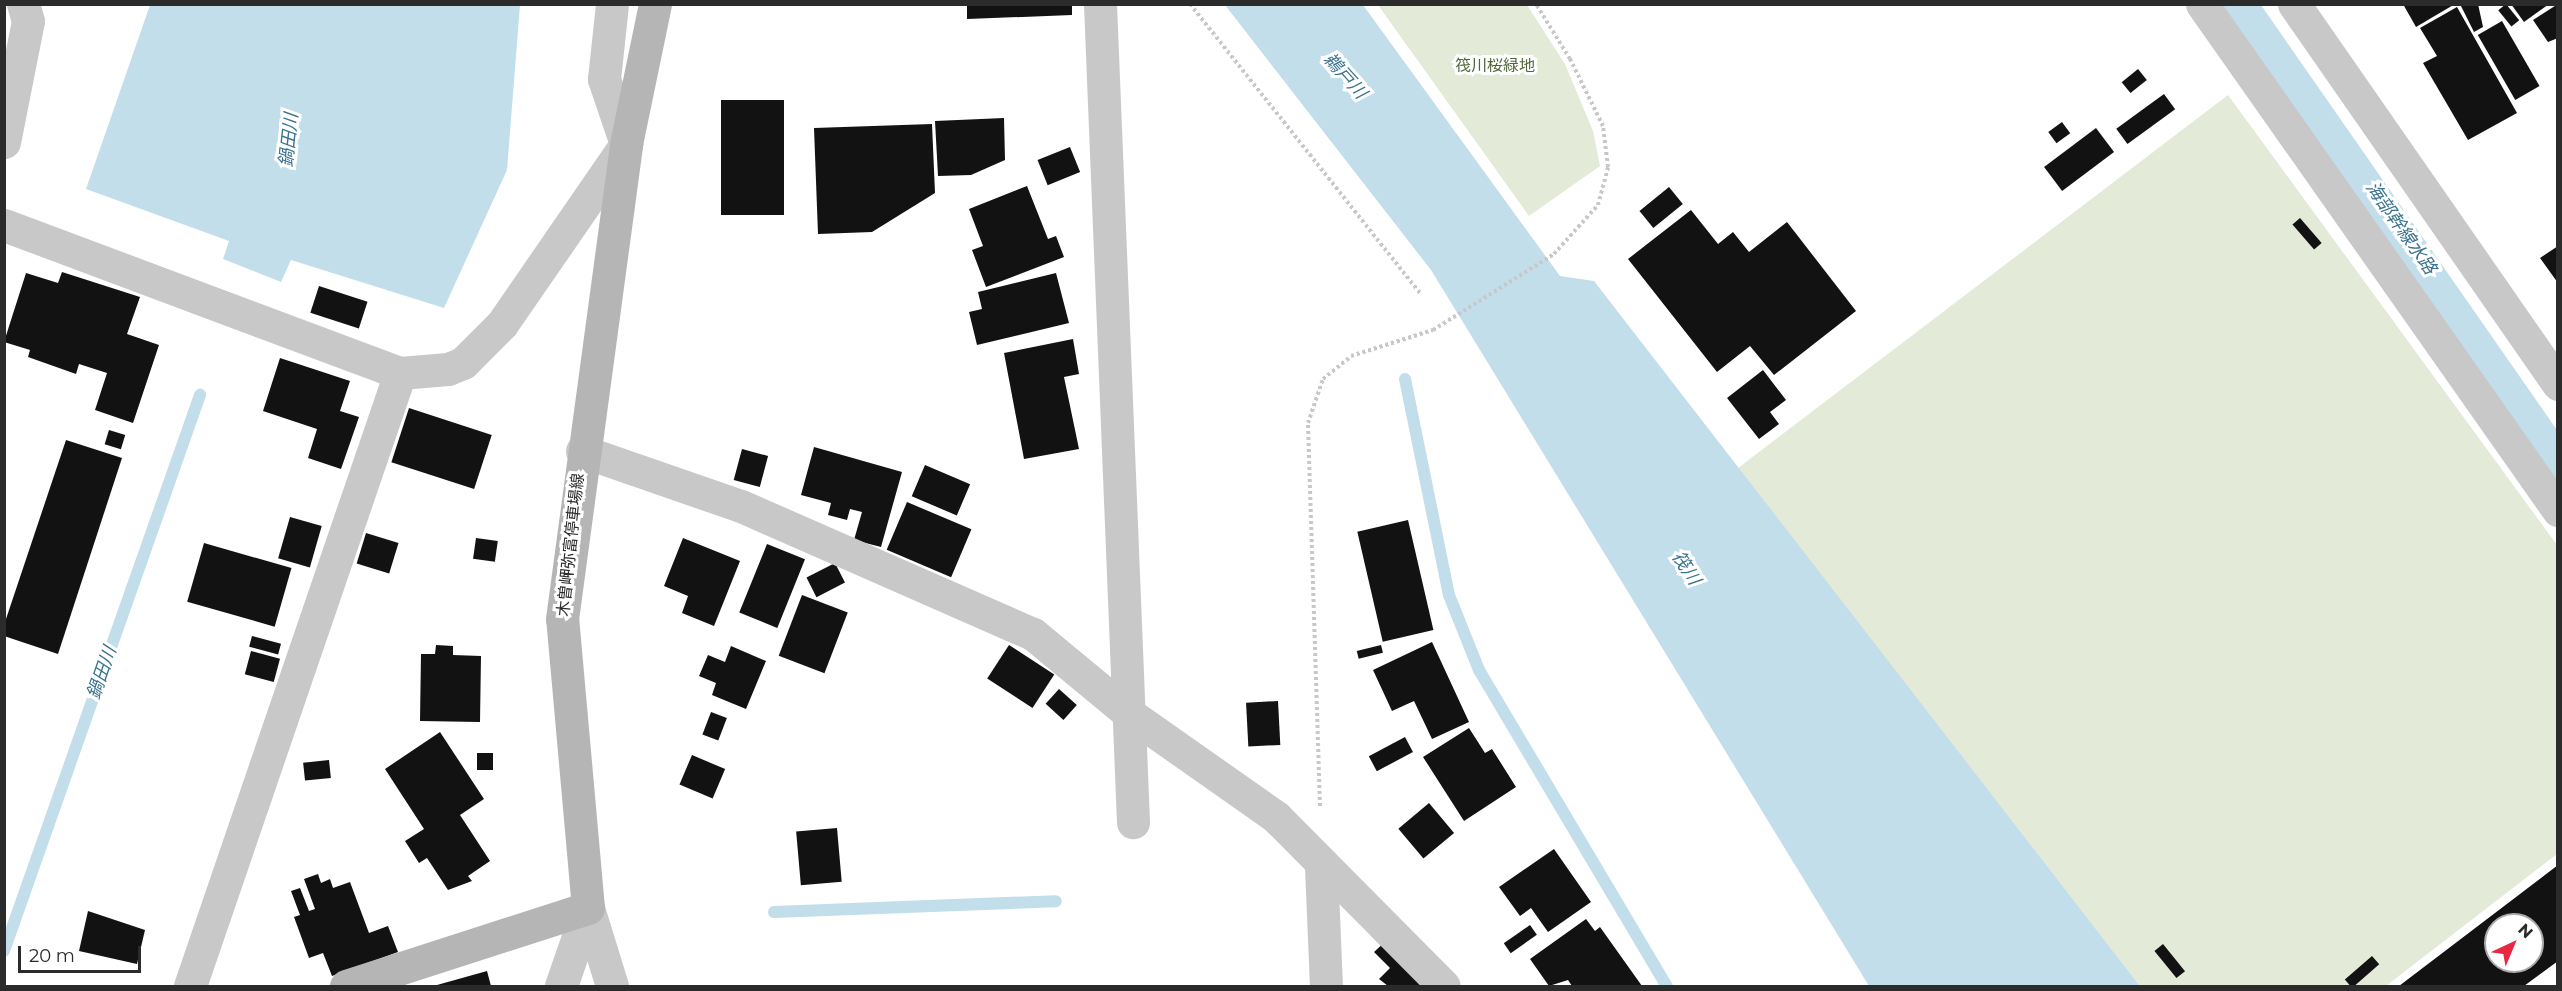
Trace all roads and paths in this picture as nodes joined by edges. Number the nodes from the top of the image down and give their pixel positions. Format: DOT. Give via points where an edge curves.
graph roads {
  1 [pos="23,4"];
  2 [pos="612,4"];
  3 [pos="655,4"];
  4 [pos="1100,4"];
  5 [pos="1190,4"];
  6 [pos="1536,4"];
  7 [pos="2202,4"];
  8 [pos="2294,4"];
  9 [pos="4,142"];
  10 [pos="626,144"];
  11 [pos="4,225"];
  12 [pos="1421,294"];
  13 [pos="400,373"];
  14 [pos="2558,384"];
  15 [pos="582,451"];
  16 [pos="2558,510"];
  17 [pos="1131,715"];
  18 [pos="1320,809"];
  19 [pos="1133,822"];
  20 [pos="1321,867"];
  21 [pos="588,908"];
  22 [pos="190,987"];
  23 [pos="346,987"];
  24 [pos="561,987"];
  25 [pos="612,987"];
  26 [pos="1326,987"];
  27 [pos="1444,987"];
  1 -- 9 [label="street" via="28,21"];
  2 -- 10 [label="street" via="604,79"];
  3 -- 10 [label="main road, 木曽岬弥富停車場線"];
  4 -- 17 [label="street"];
  5 -- 12 [label="path"];
  6 -- 18 [label="path" via="1570,59 1602,126 1608,167 1598,205 1554,254 1457,316 1433,330 1351,356 1323,379 1308,423"];
  7 -- 16 [label="street"];
  8 -- 14 [label="street"];
  10 -- 13 [label="street" via="502,324 463,363 421,373"];
  10 -- 15 [label="main road, 木曽岬弥富停車場線"];
  11 -- 13 [label="street"];
  13 -- 22 [label="street"];
  15 -- 17 [label="street" via="741,506 1033,634"];
  15 -- 21 [label="main road, 木曽岬弥富停車場線" via="562,619"];
  17 -- 19 [label="street"];
  17 -- 20 [label="street" via="1276,816"];
  20 -- 26 [label="street"];
  20 -- 27 [label="street"];
  21 -- 23 [label="main road"];
  21 -- 24 [label="street"];
  21 -- 25 [label="street"];
}
